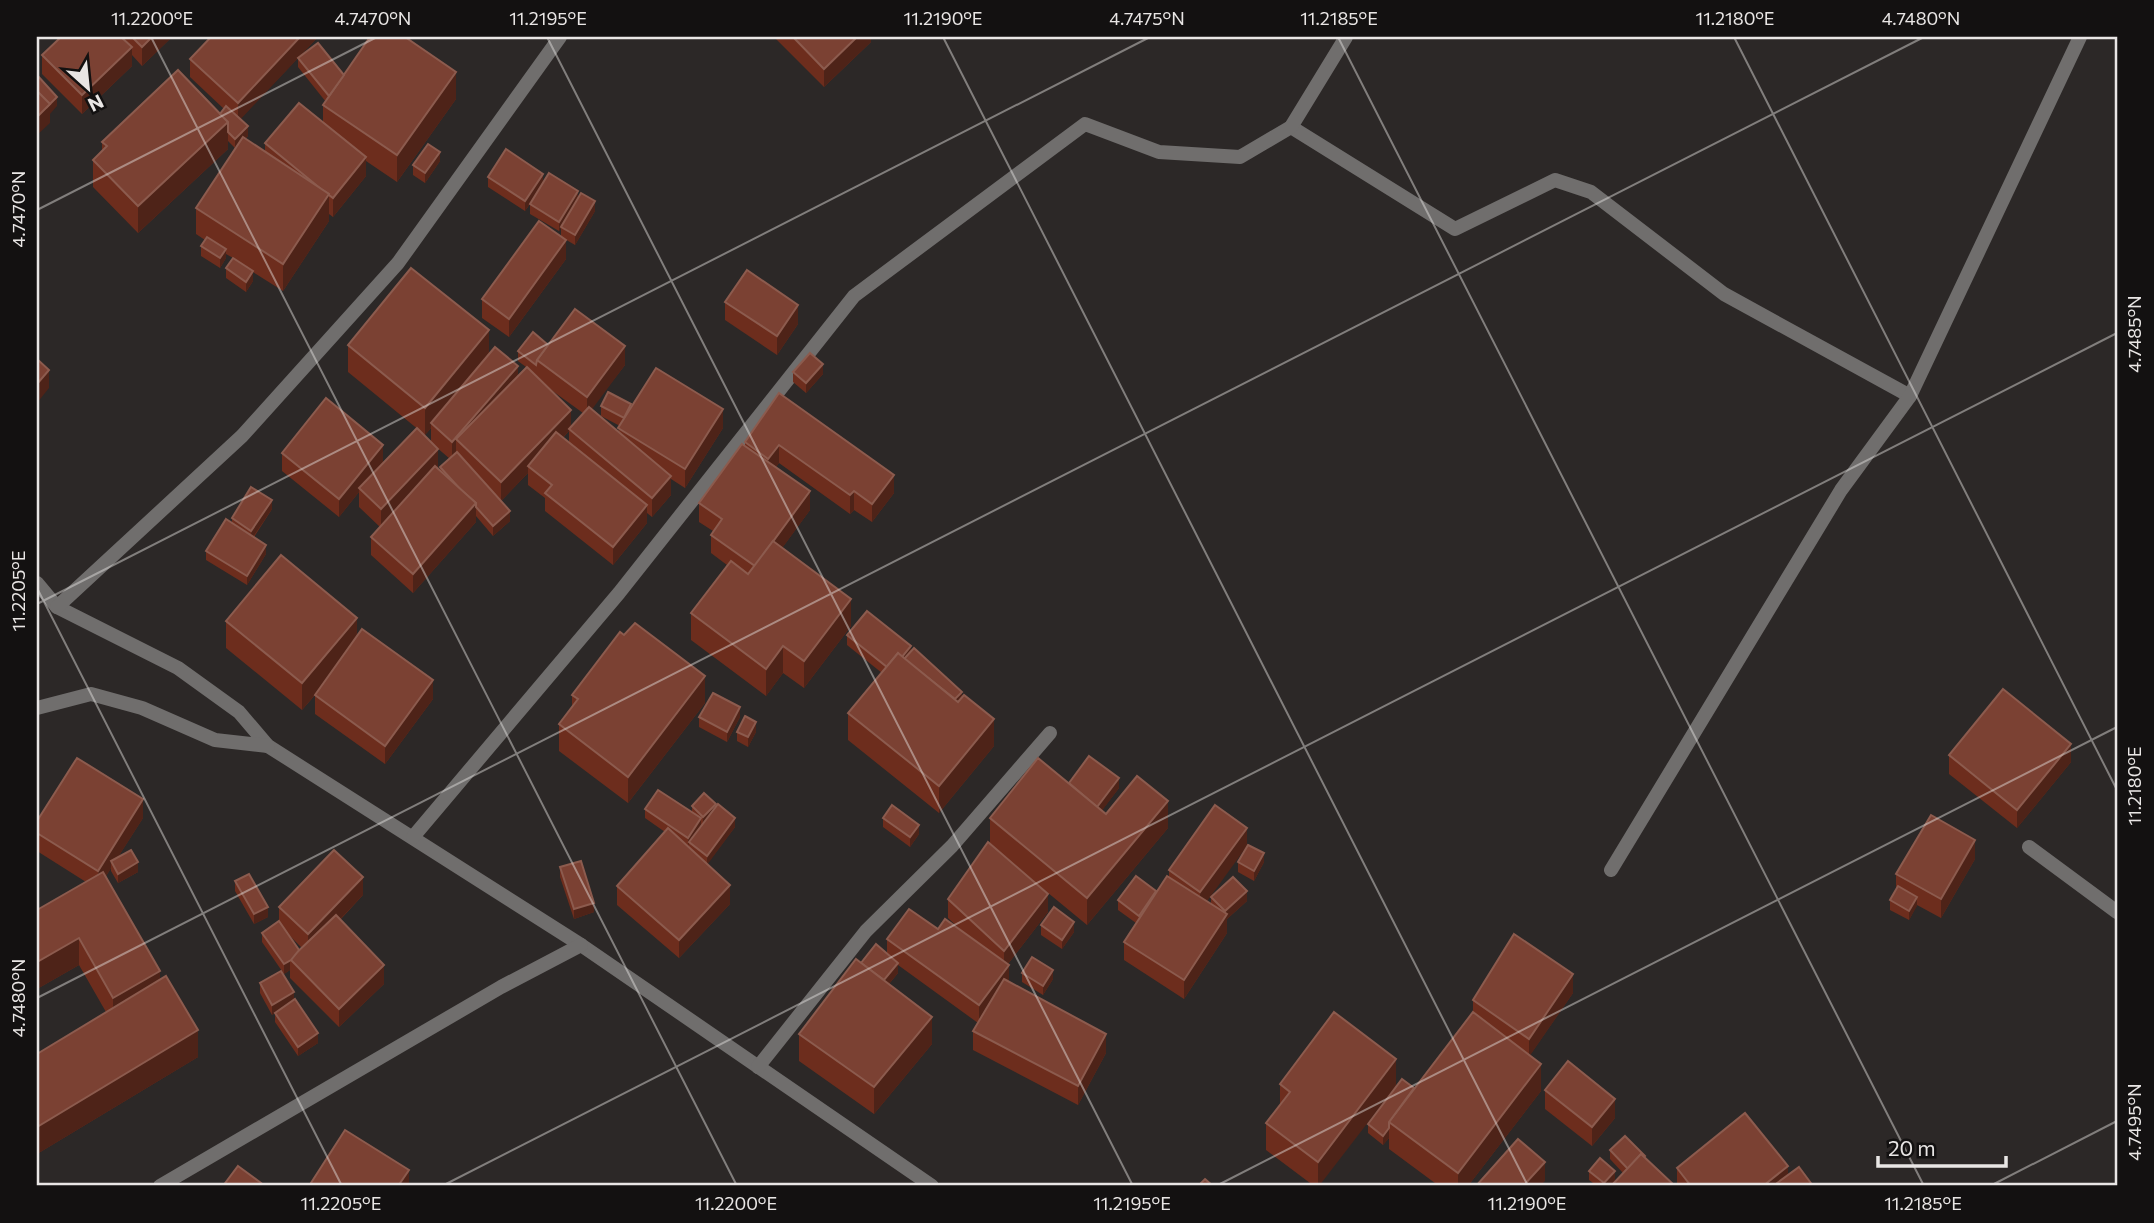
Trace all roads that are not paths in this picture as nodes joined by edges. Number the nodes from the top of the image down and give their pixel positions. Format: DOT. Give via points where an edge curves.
graph roads {
  1 [pos="560,37"];
  2 [pos="1346,37"];
  3 [pos="2080,37"];
  4 [pos="1291,127"];
  5 [pos="1910,396"];
  6 [pos="37,583"];
  7 [pos="57,607"];
  8 [pos="37,708"];
  9 [pos="1050,733"];
  10 [pos="268,746"];
  11 [pos="413,837"];
  12 [pos="2029,847"];
  13 [pos="1611,870"];
  14 [pos="2117,912"];
  15 [pos="581,945"];
  16 [pos="758,1067"];
  17 [pos="160,1186"];
  18 [pos="932,1186"];
  1 -- 7 [label="street" via="398,263 242,436"];
  2 -- 4 [label="street"];
  3 -- 5 [label="street"];
  4 -- 5 [label="street" via="1455,229 1555,180 1591,191 1724,294"];
  4 -- 11 [label="street" via="1241,157 1160,152 1085,124 854,296 620,593"];
  5 -- 13 [label="street" via="1841,490"];
  6 -- 7 [label="street"];
  7 -- 10 [label="street" via="178,668 239,712"];
  8 -- 10 [label="street" via="91,694 142,708 215,740"];
  9 -- 16 [label="street" via="953,846 866,931"];
  10 -- 11 [label="street"];
  11 -- 15 [label="street"];
  12 -- 14 [label="street"];
  15 -- 16 [label="street"];
  15 -- 17 [label="street"];
  16 -- 18 [label="street"];
}
